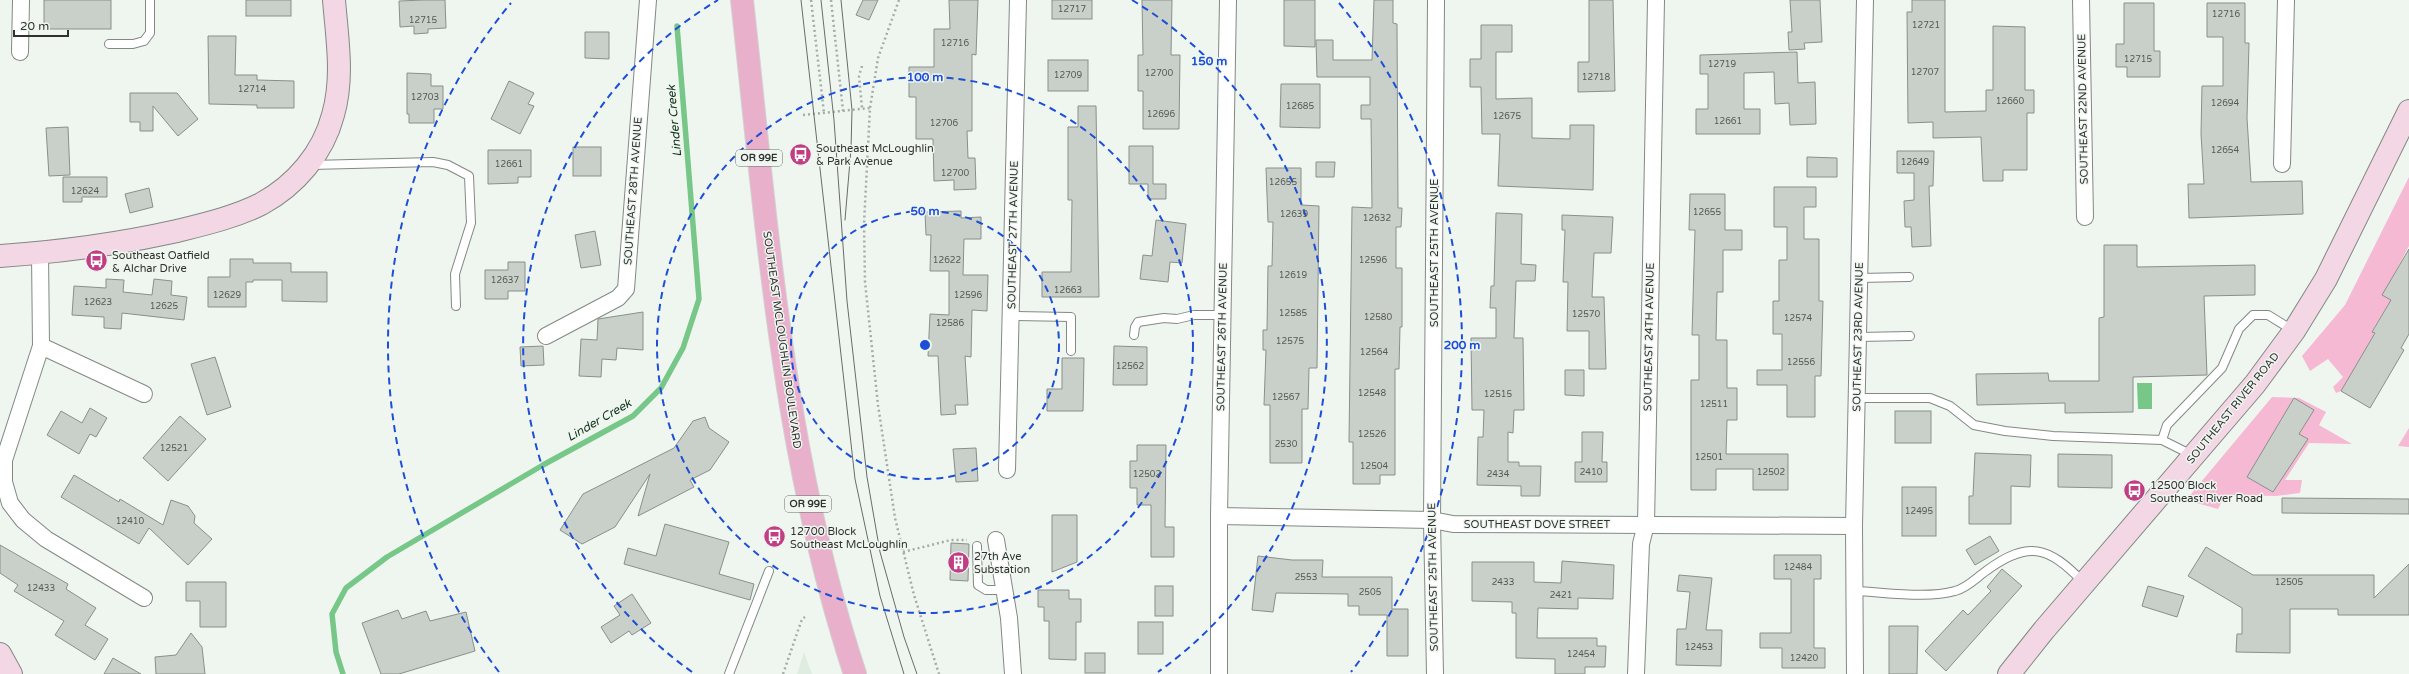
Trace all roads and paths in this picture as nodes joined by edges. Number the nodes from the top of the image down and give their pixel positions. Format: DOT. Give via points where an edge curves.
graph roads {
  1 [pos="21,0"];
  2 [pos="150,0"];
  3 [pos="334,0"];
  4 [pos="648,0"];
  5 [pos="742,0"];
  6 [pos="811,0"];
  7 [pos="831,0"];
  8 [pos="900,0"];
  9 [pos="1018,0"];
  10 [pos="1228,0"];
  11 [pos="1436,0"];
  12 [pos="1656,0"];
  13 [pos="1865,0"];
  14 [pos="2081,0"];
  15 [pos="2286,0"];
  16 [pos="109,44"];
  17 [pos="20,52"];
  18 [pos="862,66"];
  19 [pos="862,108"];
  20 [pos="870,108"];
  21 [pos="843,111"];
  22 [pos="2409,111"];
  23 [pos="824,113"];
  24 [pos="803,115"];
  25 [pos="309,164"];
  26 [pos="2282,164"];
  27 [pos="2085,217"];
  28 [pos="40,253"];
  29 [pos="0,256"];
  30 [pos="1908,277"];
  31 [pos="1859,278"];
  32 [pos="456,306"];
  33 [pos="1222,315"];
  34 [pos="1011,316"];
  35 [pos="2294,331"];
  36 [pos="1134,335"];
  37 [pos="546,336"];
  38 [pos="1910,336"];
  39 [pos="1858,337"];
  40 [pos="41,346"];
  41 [pos="1071,351"];
  42 [pos="144,394"];
  43 [pos="1856,398"];
  44 [pos="2162,440"];
  45 [pos="2194,456"];
  46 [pos="1007,470"];
  47 [pos="1219,516"];
  48 [pos="1432,520"];
  49 [pos="1646,524"];
  50 [pos="1854,526"];
  51 [pos="996,540"];
  52 [pos="977,546"];
  53 [pos="903,552"];
  54 [pos="769,571"];
  55 [pos="2084,584"];
  56 [pos="1005,590"];
  57 [pos="1855,591"];
  58 [pos="144,598"];
  59 [pos="805,617"];
  60 [pos="0,654"];
  61 [pos="11,674"];
  62 [pos="729,674"];
  63 [pos="783,674"];
  64 [pos="855,674"];
  65 [pos="940,674"];
  66 [pos="1013,674"];
  67 [pos="1219,674"];
  68 [pos="1435,674"];
  69 [pos="1636,674"];
  70 [pos="1855,674"];
  71 [pos="2010,674"];
  1 -- 17 [label="street"];
  2 -- 16 [label="lane" via="150,33 144,41 133,44"];
  3 -- 25 [label="street" via="339,64 338,91 327,132"];
  4 -- 37 [label="street, SOUTHEAST 28TH AVENUE" via="626,289 618,298"];
  5 -- 64 [label="main road, SOUTHEAST MCLOUGHLIN BOULEVARD / OR 99E" via="768,238 792,422 821,560"];
  6 -- 23 [label="path"];
  7 -- 21 [label="path"];
  8 -- 20 [label="path" via="878,58"];
  9 -- 34 [label="street, SOUTHEAST 27TH AVENUE"];
  10 -- 33 [label="street, SOUTHEAST 26TH AVENUE"];
  11 -- 48 [label="street, SOUTHEAST 25TH AVENUE"];
  12 -- 49 [label="street, SOUTHEAST 24TH AVENUE"];
  13 -- 31 [label="street, SOUTHEAST 23RD AVENUE"];
  14 -- 27 [label="street, SOUTHEAST 22ND AVENUE"];
  15 -- 26 [label="street"];
  18 -- 19 [label="path" via="859,76"];
  19 -- 20 [label="path"];
  19 -- 21 [label="path"];
  20 -- 53 [label="path" via="864,224 866,282 879,412"];
  21 -- 23 [label="path"];
  22 -- 35 [label="street, SOUTHEAST RIVER ROAD" via="2329,273"];
  23 -- 24 [label="path"];
  25 -- 28 [label="street" via="277,194 261,204 222,219 145,238"];
  25 -- 32 [label="lane" via="433,162 448,164 469,176 471,223 455,274"];
  28 -- 29 [label="street"];
  28 -- 40 [label="street"];
  30 -- 31 [label="lane"];
  31 -- 39 [label="street, SOUTHEAST 23RD AVENUE"];
  33 -- 36 [label="lane" via="1194,315 1138,322"];
  33 -- 47 [label="street, SOUTHEAST 26TH AVENUE"];
  34 -- 41 [label="lane" via="1071,317"];
  34 -- 46 [label="street, SOUTHEAST 27TH AVENUE"];
  35 -- 44 [label="lane" via="2268,315 2253,315 2239,329 2222,368 2167,425"];
  35 -- 45 [label="street, SOUTHEAST RIVER ROAD"];
  38 -- 39 [label="lane"];
  39 -- 43 [label="street, SOUTHEAST 23RD AVENUE"];
  40 -- 42 [label="street"];
  40 -- 58 [label="street" via="4,460 4,482 10,503 22,520 46,539"];
  43 -- 44 [label="lane" via="1930,398 1950,406 1974,425 2005,431 2053,436"];
  43 -- 50 [label="street, SOUTHEAST 23RD AVENUE"];
  44 -- 45 [label="lane"];
  45 -- 55 [label="street, SOUTHEAST RIVER ROAD"];
  47 -- 48 [label="street, SOUTHEAST DOVE STREET"];
  47 -- 67 [label="street, SOUTHEAST 26TH AVENUE"];
  48 -- 49 [label="street, SOUTHEAST DOVE STREET" via="1453,524"];
  48 -- 68 [label="street, SOUTHEAST 25TH AVENUE"];
  49 -- 50 [label="street, SOUTHEAST DOVE STREET"];
  49 -- 69 [label="street, SOUTHEAST 24TH AVENUE" via="1641,544"];
  50 -- 57 [label="street, SOUTHEAST 23RD AVENUE"];
  51 -- 56 [label="street"];
  52 -- 53 [label="path" via="969,540 951,540"];
  52 -- 56 [label="lane" via="978,585 986,590"];
  53 -- 65 [label="path"];
  54 -- 62 [label="lane"];
  55 -- 57 [label="lane" via="2052,555 2026,551 2008,556 1956,591 1933,594"];
  55 -- 71 [label="street, SOUTHEAST RIVER ROAD"];
  56 -- 66 [label="street"];
  57 -- 70 [label="street, SOUTHEAST 23RD AVENUE"];
  59 -- 63 [label="path" via="802,619"];
  60 -- 61 [label="street"];
}
